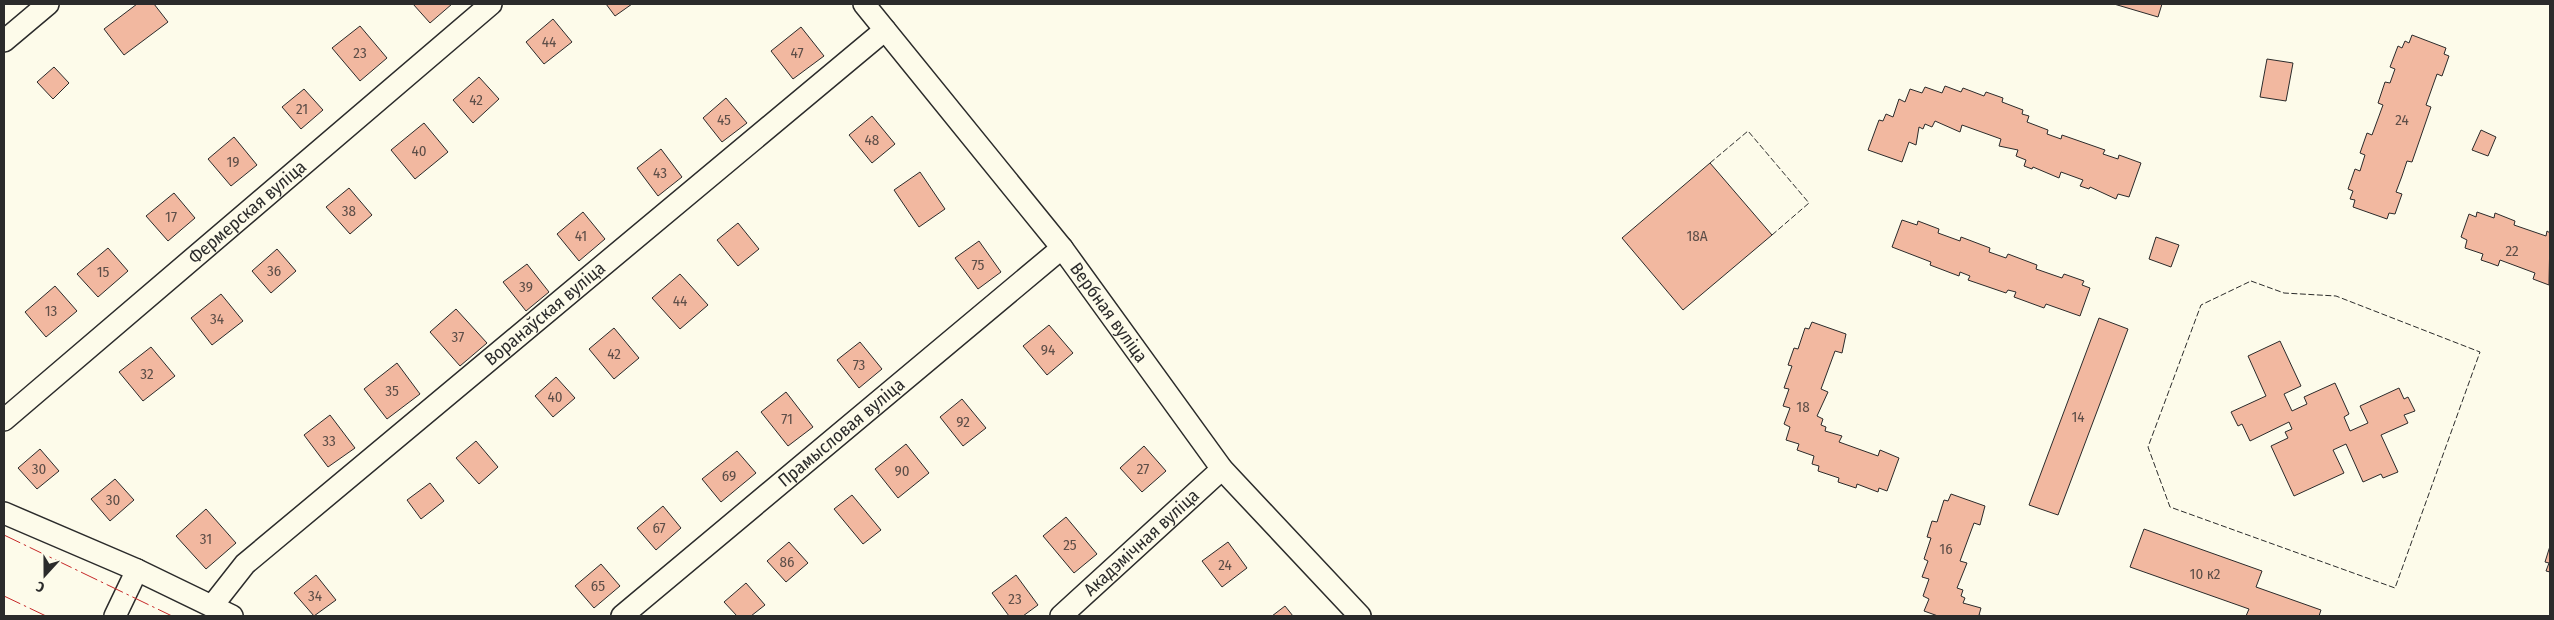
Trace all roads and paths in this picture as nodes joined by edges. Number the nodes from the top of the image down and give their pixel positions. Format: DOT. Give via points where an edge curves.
graph roads {
  1 [pos="48,4"];
  2 [pos="492,4"];
  3 [pos="864,4"];
  4 [pos="885,30"];
  5 [pos="4,41"];
  6 [pos="1062,248"];
  7 [pos="4,420"];
  8 [pos="1222,469"];
  9 [pos="4,513"];
  10 [pos="137,570"];
  11 [pos="212,606"];
  12 [pos="114,616"];
  13 [pos="232,616"];
  14 [pos="622,616"];
  15 [pos="1061,616"];
  16 [pos="1360,616"];
  1 -- 5 [label="street"];
  2 -- 7 [label="street, Фермерская вуліца"];
  3 -- 4 [label="street, Вербная вуліца"];
  4 -- 6 [label="street, Вербная вуліца"];
  4 -- 11 [label="street, Воранаўская вуліца" via="245,564"];
  6 -- 8 [label="street, Вербная вуліца"];
  6 -- 14 [label="street, Прамысловая вуліца"];
  8 -- 15 [label="street, Акадэмічная вуліца"];
  8 -- 16 [label="street, Вербная вуліца"];
  9 -- 10 [label="street"];
  10 -- 11 [label="street"];
  10 -- 12 [label="street"];
  11 -- 13 [label="street"];
}
